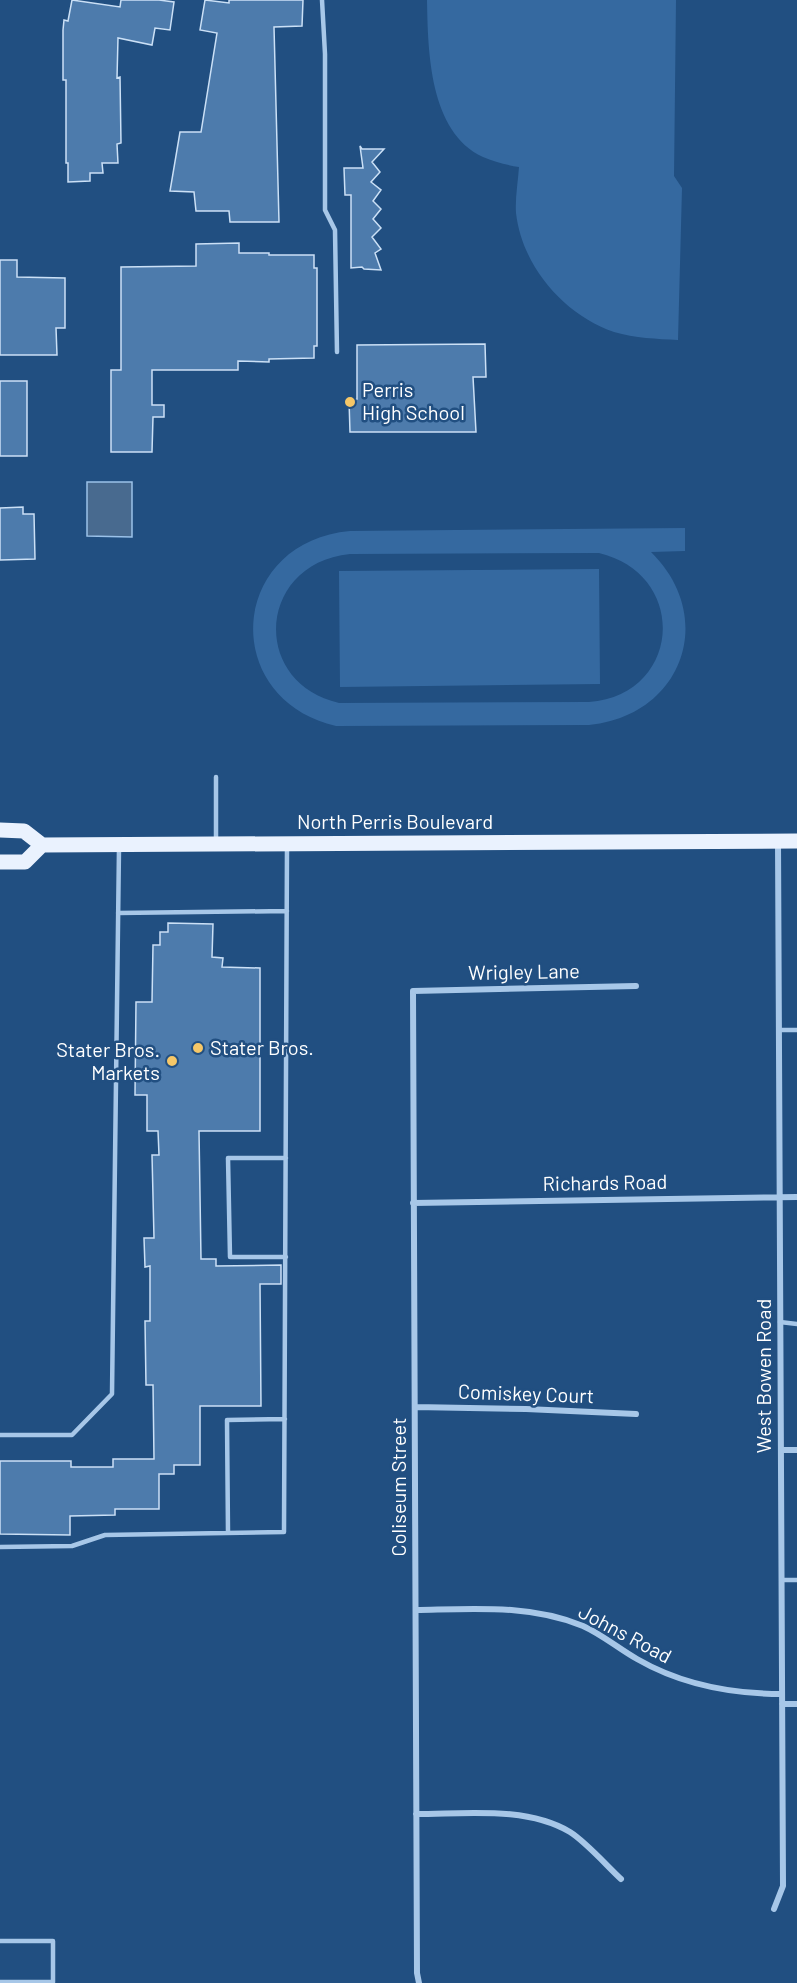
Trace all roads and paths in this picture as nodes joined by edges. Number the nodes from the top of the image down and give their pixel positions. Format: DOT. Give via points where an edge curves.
graph roads {
  1 [pos="322,0"];
  2 [pos="337,352"];
  3 [pos="216,777"];
  4 [pos="0,830"];
  5 [pos="778,841"];
  6 [pos="797,841"];
  7 [pos="287,843"];
  8 [pos="216,844"];
  9 [pos="42,845"];
  10 [pos="119,845"];
  11 [pos="0,862"];
  12 [pos="287,910"];
  13 [pos="118,913"];
  14 [pos="636,986"];
  15 [pos="413,991"];
  16 [pos="779,1030"];
  17 [pos="797,1030"];
  18 [pos="286,1158"];
  19 [pos="780,1197"];
  20 [pos="797,1197"];
  21 [pos="413,1203"];
  22 [pos="286,1257"];
  23 [pos="780,1322"];
  24 [pos="797,1324"];
  25 [pos="415,1407"];
  26 [pos="636,1414"];
  27 [pos="285,1419"];
  28 [pos="0,1435"];
  29 [pos="781,1450"];
  30 [pos="797,1450"];
  31 [pos="228,1533"];
  32 [pos="0,1547"];
  33 [pos="782,1580"];
  34 [pos="797,1580"];
  35 [pos="416,1610"];
  36 [pos="782,1694"];
  37 [pos="782,1704"];
  38 [pos="797,1704"];
  39 [pos="416,1814"];
  40 [pos="621,1879"];
  41 [pos="774,1909"];
  42 [pos="0,1941"];
  43 [pos="0,1982"];
  44 [pos="53,1982"];
  45 [pos="419,1983"];
  1 -- 2 [label="lane" via="325,210 335,230"];
  3 -- 8 [label="lane"];
  4 -- 9 [label="main road" via="24,831"];
  5 -- 6 [label="main road, North Perris Boulevard"];
  5 -- 7 [label="main road, North Perris Boulevard"];
  5 -- 16 [label="street, West Bowen Road"];
  7 -- 8 [label="main road, North Perris Boulevard"];
  7 -- 12 [label="lane"];
  8 -- 10 [label="main road, North Perris Boulevard"];
  9 -- 10 [label="main road, North Perris Boulevard"];
  9 -- 11 [label="main road" via="25,862"];
  10 -- 13 [label="lane"];
  12 -- 13 [label="lane"];
  12 -- 18 [label="lane"];
  13 -- 28 [label="lane" via="112,1394 72,1435"];
  14 -- 15 [label="street, Wrigley Lane"];
  15 -- 21 [label="street, Coliseum Street"];
  16 -- 17 [label="lane"];
  16 -- 19 [label="street, West Bowen Road"];
  18 -- 22 [label="lane"];
  18 -- 22 [label="lane" via="228,1158 230,1257"];
  19 -- 20 [label="street, Richards Road"];
  19 -- 21 [label="street, Richards Road"];
  19 -- 23 [label="street, West Bowen Road"];
  21 -- 25 [label="street, Coliseum Street"];
  22 -- 27 [label="lane"];
  23 -- 24 [label="lane"];
  23 -- 29 [label="street, West Bowen Road"];
  25 -- 26 [label="street, Comiskey Court"];
  25 -- 35 [label="street, Coliseum Street"];
  27 -- 31 [label="lane" via="284,1532"];
  27 -- 31 [label="lane" via="227,1420"];
  29 -- 30 [label="street"];
  29 -- 33 [label="street, West Bowen Road"];
  31 -- 32 [label="lane" via="105,1535 72,1546"];
  33 -- 34 [label="lane"];
  33 -- 36 [label="street, West Bowen Road"];
  35 -- 36 [label="street, Johns Road" via="484,1609 546,1615 583,1626 668,1675 701,1686"];
  35 -- 39 [label="street, Coliseum Street"];
  36 -- 37 [label="street, West Bowen Road"];
  37 -- 38 [label="street"];
  37 -- 41 [label="street, West Bowen Road" via="783,1886"];
  39 -- 40 [label="street" via="500,1814 537,1819 571,1833"];
  39 -- 45 [label="street, Coliseum Street"];
  42 -- 44 [label="lane" via="53,1941"];
  43 -- 44 [label="lane"];
}
